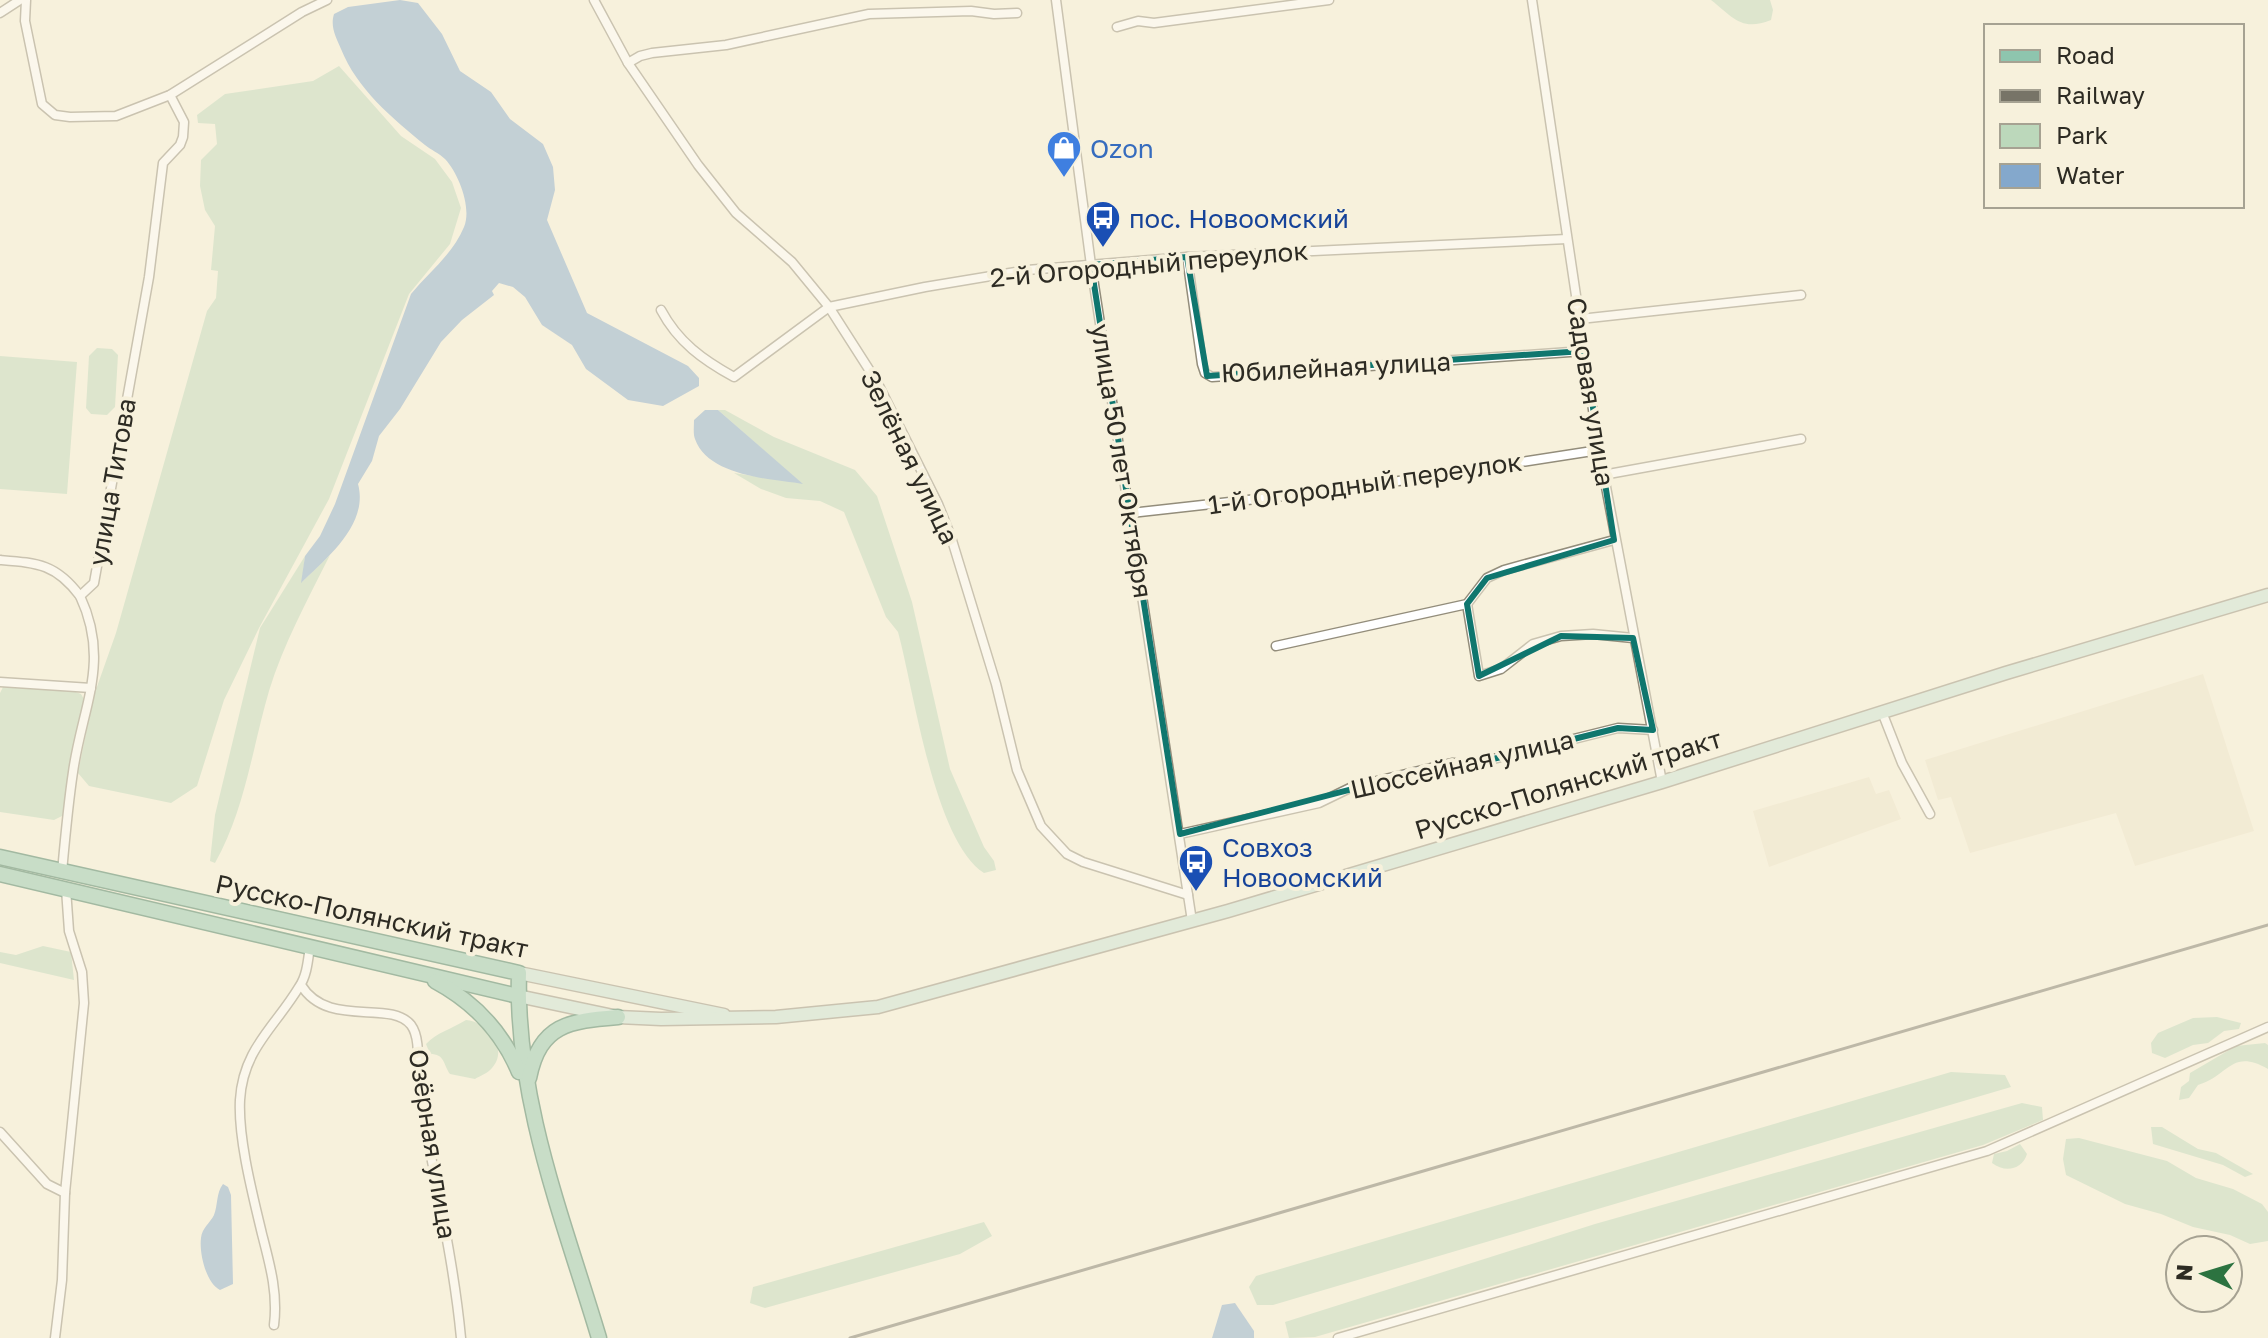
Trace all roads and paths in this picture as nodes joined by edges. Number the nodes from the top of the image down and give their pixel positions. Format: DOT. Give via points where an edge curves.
graph roads {
  1 [pos="23,0"];
  2 [pos="327,0"];
  3 [pos="594,0"];
  4 [pos="1056,0"];
  5 [pos="1329,0"];
  6 [pos="1532,0"];
  7 [pos="3,12"];
  8 [pos="1017,13"];
  9 [pos="25,21"];
  10 [pos="1117,27"];
  11 [pos="628,63"];
  12 [pos="170,95"];
  13 [pos="1567,239"];
  14 [pos="1187,257"];
  15 [pos="1091,265"];
  16 [pos="1801,295"];
  17 [pos="829,307"];
  18 [pos="661,310"];
  19 [pos="1580,319"];
  20 [pos="1584,351"];
  21 [pos="1801,439"];
  22 [pos="1599,450"];
  23 [pos="1603,475"];
  24 [pos="1131,513"];
  25 [pos="1614,540"];
  26 [pos="0,560"];
  27 [pos="2268,595"];
  28 [pos="80,596"];
  29 [pos="1467,604"];
  30 [pos="1633,638"];
  31 [pos="1276,646"];
  32 [pos="0,682"];
  33 [pos="91,688"];
  34 [pos="1882,712"];
  35 [pos="1653,730"];
  36 [pos="1662,782"];
  37 [pos="1930,814"];
  38 [pos="1180,834"];
  39 [pos="0,857"];
  40 [pos="62,872"];
  41 [pos="0,874"];
  42 [pos="66,889"];
  43 [pos="1188,895"];
  44 [pos="1192,921"];
  45 [pos="310,945"];
  46 [pos="399,966"];
  47 [pos="519,973"];
  48 [pos="301,985"];
  49 [pos="518,996"];
  50 [pos="618,1017"];
  51 [pos="735,1017"];
  52 [pos="2268,1027"];
  53 [pos="527,1091"];
  54 [pos="0,1132"];
  55 [pos="65,1193"];
  56 [pos="274,1325"];
  57 [pos="55,1338"];
  58 [pos="461,1338"];
  59 [pos="599,1338"];
  60 [pos="1338,1338"];
  1 -- 7 [label="street"];
  1 -- 9 [label="street"];
  2 -- 12 [label="street"];
  3 -- 11 [label="street, Зелёная улица"];
  4 -- 15 [label="street, улица 50 лет Октября"];
  5 -- 10 [label="street"];
  6 -- 13 [label="street, Садовая улица"];
  7 -- 9 [label="street"];
  8 -- 11 [label="street" via="869,14 726,45 652,53"];
  9 -- 12 [label="street" via="42,104 55,115 116,116"];
  11 -- 17 [label="street, Зелёная улица" via="726,202 792,262"];
  12 -- 28 [label="street, улица Титова" via="184,122 183,137 163,163 149,277 94,583"];
  13 -- 14 [label="street, 2-й Огородный переулок"];
  13 -- 19 [label="street, Садовая улица"];
  14 -- 15 [label="street, 2-й Огородный переулок"];
  14 -- 20 [label="street, Юбилейная улица" via="1202,364 1212,377"];
  15 -- 17 [label="street, 2-й Огородный переулок" via="1027,270"];
  15 -- 24 [label="street, улица 50 лет Октября"];
  16 -- 19 [label="street"];
  17 -- 18 [label="street" via="734,377 703,360 672,330"];
  17 -- 43 [label="street, Зелёная улица" via="877,382 938,504 969,590 1017,770 1041,826 1067,854 1083,862"];
  19 -- 20 [label="street, Садовая улица"];
  20 -- 22 [label="street, Садовая улица"];
  21 -- 23 [label="street"];
  22 -- 23 [label="street, Садовая улица"];
  22 -- 24 [label="street, 1-й Огородный переулок" via="1347,489"];
  23 -- 25 [label="street, Садовая улица"];
  24 -- 38 [label="street, улица 50 лет Октября"];
  25 -- 29 [label="street" via="1504,570 1487,578"];
  25 -- 30 [label="street, Садовая улица"];
  26 -- 28 [label="street" via="46,565"];
  27 -- 34 [label="main road, Русско-Полянский тракт"];
  28 -- 33 [label="street, улица Титова" via="95,644"];
  29 -- 30 [label="street" via="1479,676 1501,669 1533,644 1561,636"];
  29 -- 31 [label="street"];
  30 -- 35 [label="street, Садовая улица"];
  32 -- 33 [label="street"];
  33 -- 40 [label="street, улица Титова" via="73,770"];
  34 -- 36 [label="main road, Русско-Полянский тракт"];
  34 -- 37 [label="street"];
  35 -- 36 [label="street, Садовая улица"];
  35 -- 38 [label="street, Шоссейная улица" via="1618,728 1473,764 1452,763 1352,787 1319,803"];
  36 -- 44 [label="main road, Русско-Полянский тракт"];
  38 -- 43 [label="street, улица 50 лет Октября"];
  39 -- 40 [label="main road, Русско-Полянский тракт"];
  40 -- 47 [label="main road, Русско-Полянский тракт"];
  41 -- 42 [label="main road, Русско-Полянский тракт"];
  42 -- 45 [label="main road, Русско-Полянский тракт"];
  42 -- 55 [label="street" via="84,1003"];
  43 -- 44 [label="street, улица 50 лет Октября"];
  44 -- 51 [label="main road, Русско-Полянский тракт" via="878,1007"];
  45 -- 46 [label="main road, Русско-Полянский тракт"];
  45 -- 48 [label="street"];
  46 -- 49 [label="main road, Русско-Полянский тракт"];
  46 -- 53 [label="main road" via="453,991 483,1015 513,1056"];
  47 -- 49 [label="main road"];
  47 -- 51 [label="main road, Русско-Полянский тракт"];
  48 -- 56 [label="street" via="253,1052 240,1104 275,1288"];
  48 -- 58 [label="street, Озёрная улица" via="320,1004 390,1015 412,1026"];
  49 -- 50 [label="main road, Русско-Полянский тракт"];
  49 -- 53 [label="main road"];
  50 -- 51 [label="main road, Русско-Полянский тракт"];
  50 -- 53 [label="main road" via="581,1020 552,1032 533,1060"];
  52 -- 60 [label="street" via="1987,1151"];
  53 -- 59 [label="main road"];
  54 -- 55 [label="street" via="47,1184"];
  55 -- 57 [label="street"];
}
